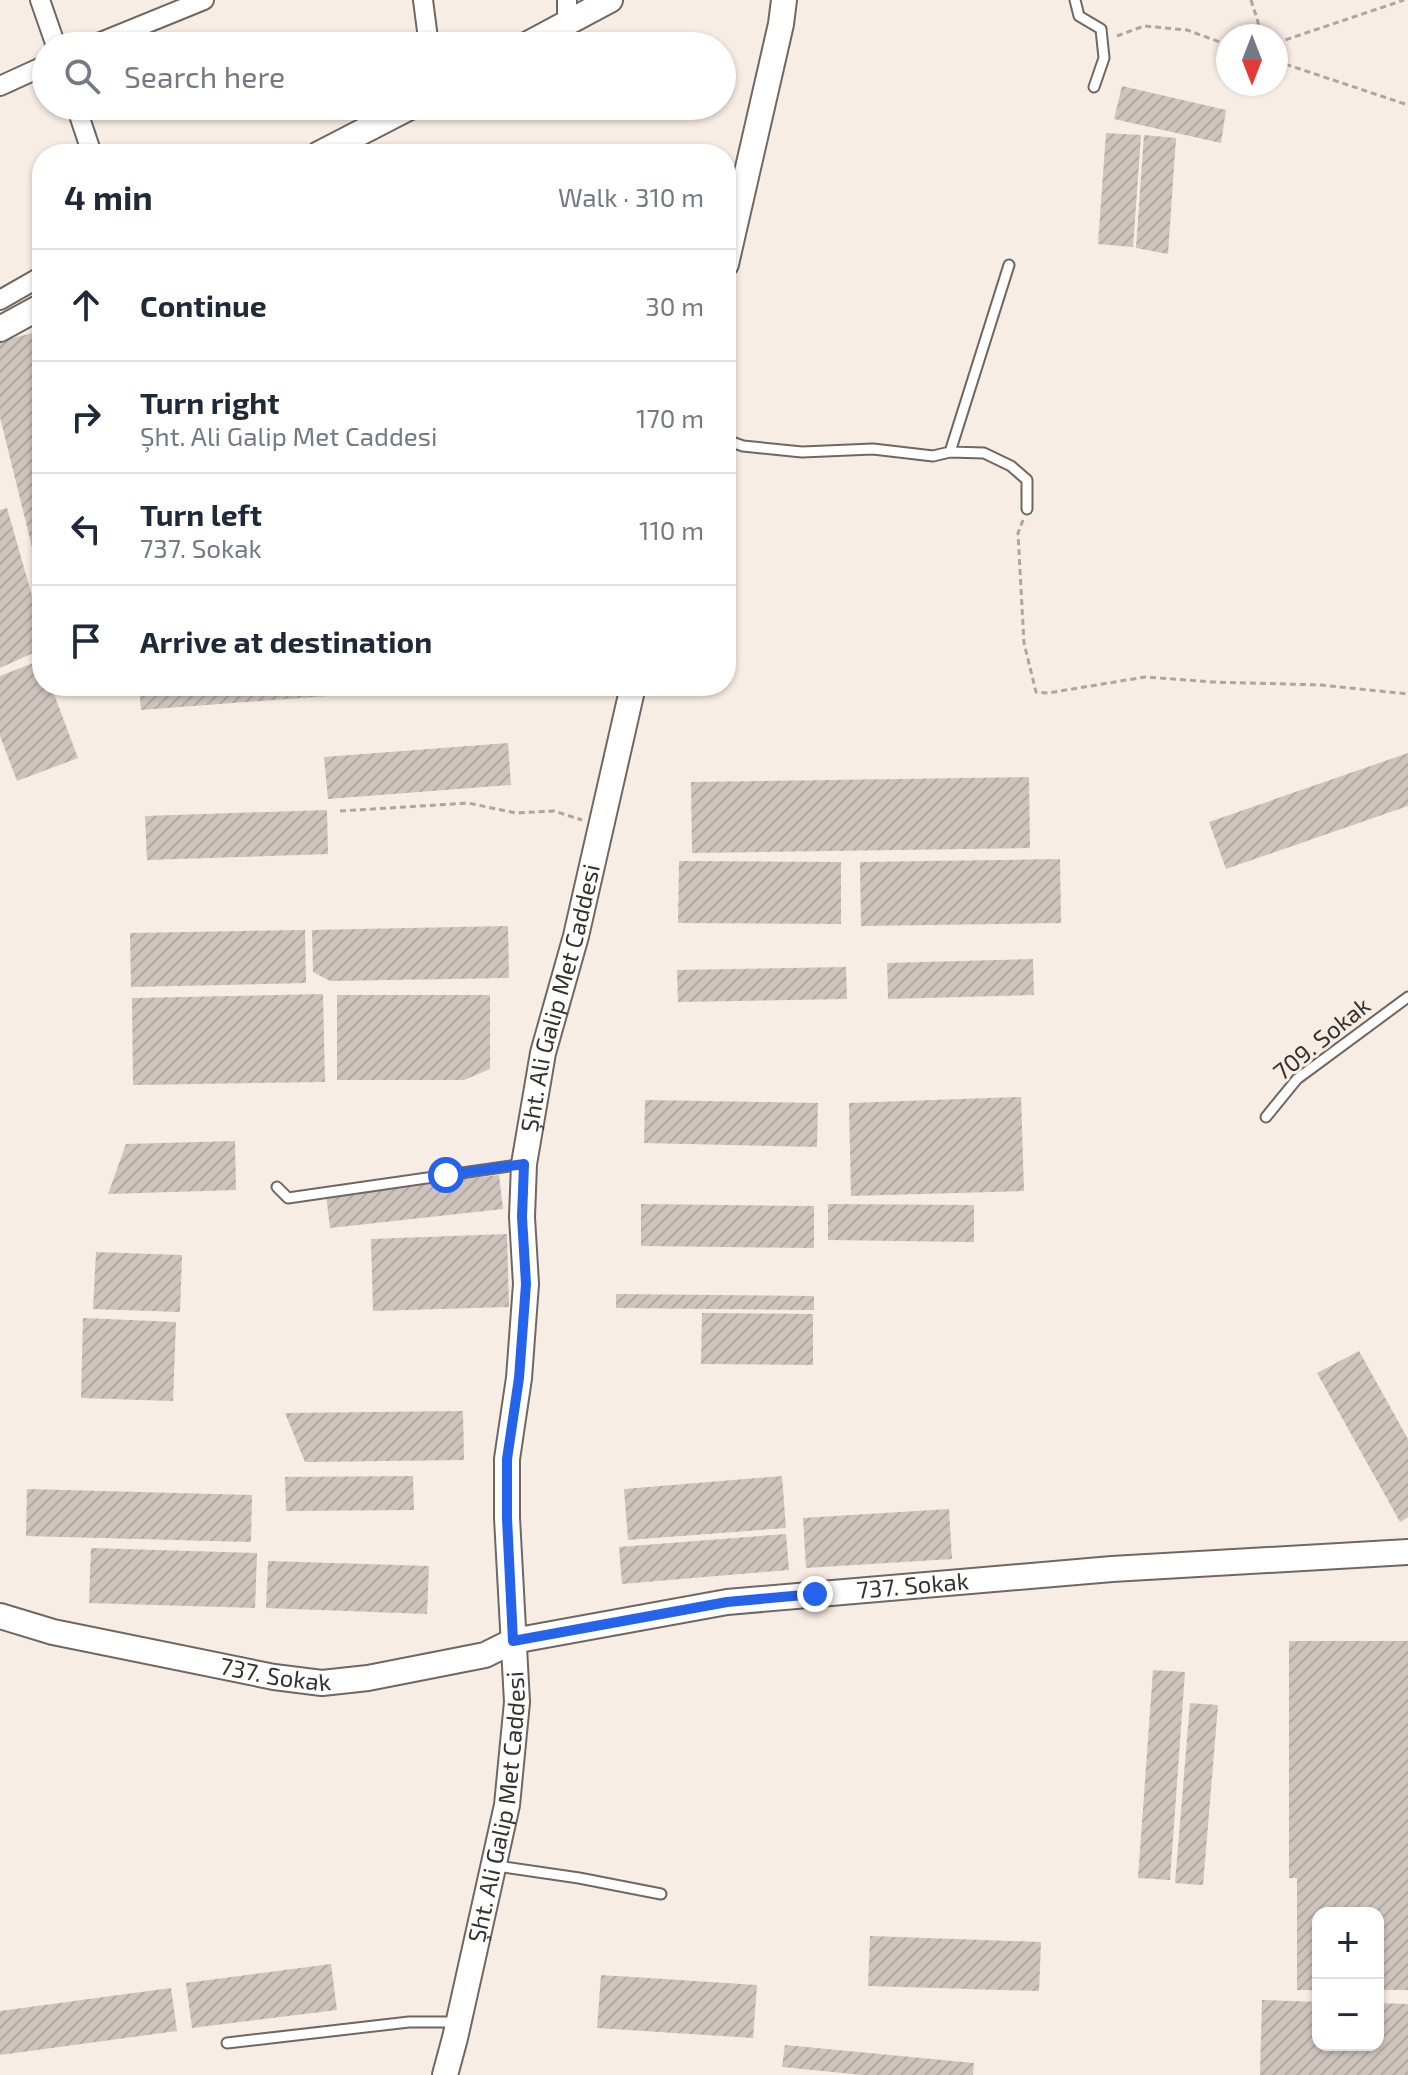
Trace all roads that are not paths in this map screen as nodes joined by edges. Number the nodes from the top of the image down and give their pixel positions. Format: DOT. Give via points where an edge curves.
graph roads {
  1 [pos="40,0"];
  2 [pos="204,0"];
  3 [pos="423,0"];
  4 [pos="610,0"];
  5 [pos="784,0"];
  6 [pos="1075,0"];
  7 [pos="567,12"];
  8 [pos="51,32"];
  9 [pos="125,32"];
  10 [pos="427,32"];
  11 [pos="542,32"];
  12 [pos="32,71"];
  13 [pos="0,86"];
  14 [pos="1094,87"];
  15 [pos="81,120"];
  16 [pos="385,120"];
  17 [pos="89,144"];
  18 [pos="338,144"];
  19 [pos="736,199"];
  20 [pos="1009,265"];
  21 [pos="32,282"];
  22 [pos="0,300"];
  23 [pos="32,311"];
  24 [pos="0,329"];
  25 [pos="736,444"];
  26 [pos="950,452"];
  27 [pos="1027,509"];
  28 [pos="631,696"];
  29 [pos="1408,997"];
  30 [pos="1266,1117"];
  31 [pos="524,1164"];
  32 [pos="277,1187"];
  33 [pos="1408,1552"];
  34 [pos="0,1616"];
  35 [pos="513,1641"];
  36 [pos="493,1865"];
  37 [pos="661,1894"];
  38 [pos="458,2022"];
  39 [pos="227,2043"];
  40 [pos="445,2075"];
  1 -- 8 [label="street"];
  2 -- 9 [label="street"];
  3 -- 10 [label="street"];
  4 -- 7 [label="street"];
  5 -- 19 [label="street"];
  6 -- 14 [label="lane" via="1079,16 1101,29 1104,58"];
  7 -- 11 [label="street"];
  12 -- 13 [label="street"];
  15 -- 17 [label="street"];
  16 -- 18 [label="street"];
  20 -- 26 [label="lane"];
  21 -- 22 [label="street"];
  23 -- 24 [label="street"];
  25 -- 26 [label="lane" via="802,452"];
  26 -- 27 [label="lane" via="984,453 1011,466 1027,480"];
  28 -- 31 [label="street, Şht. Ali Galip Met Caddesi" via="576,936 543,1053"];
  29 -- 30 [label="lane, 709. Sokak" via="1297,1079"];
  31 -- 32 [label="lane" via="288,1198"];
  31 -- 35 [label="street, Şht. Ali Galip Met Caddesi" via="526,1284 507,1459"];
  33 -- 35 [label="street, 737. Sokak" via="1112,1569 727,1602"];
  34 -- 35 [label="street, 737. Sokak" via="53,1632 322,1683 485,1655"];
  35 -- 36 [label="street, Şht. Ali Galip Met Caddesi" via="517,1702 507,1805"];
  36 -- 37 [label="lane"];
  36 -- 38 [label="street, Şht. Ali Galip Met Caddesi"];
  38 -- 39 [label="lane" via="409,2022"];
  38 -- 40 [label="street, Şht. Ali Galip Met Caddesi"];
}
